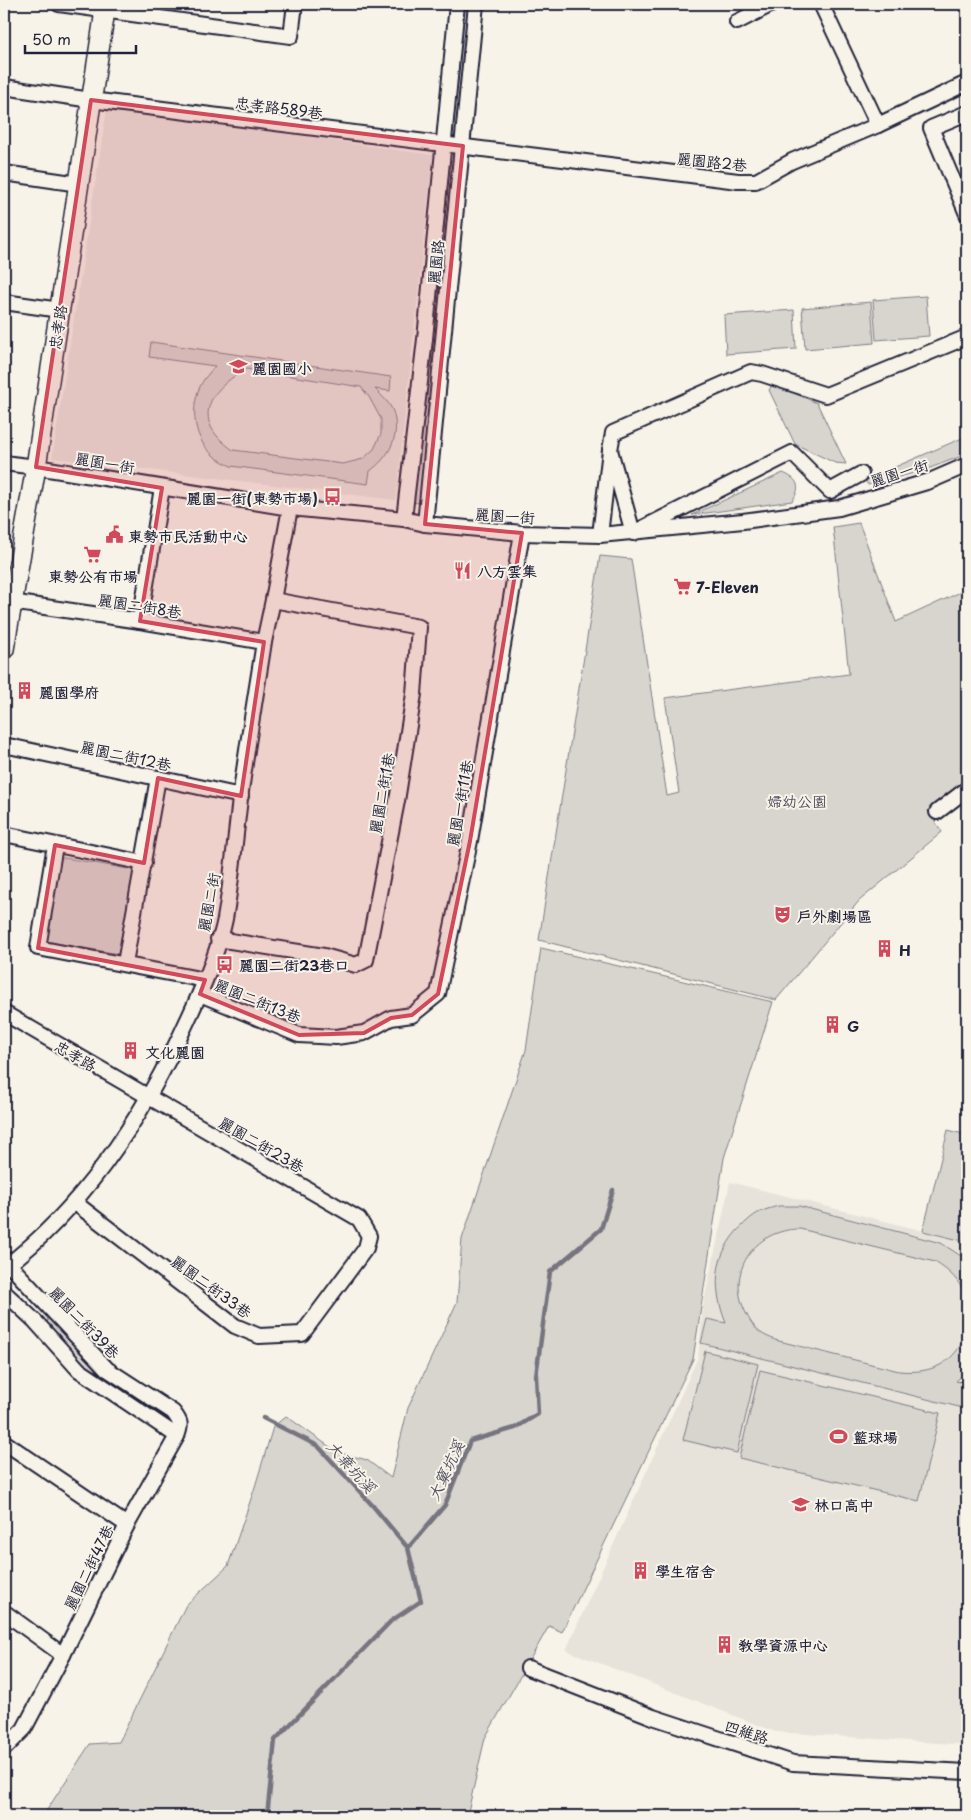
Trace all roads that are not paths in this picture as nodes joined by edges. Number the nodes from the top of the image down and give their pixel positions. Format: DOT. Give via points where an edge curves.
graph roads {
  1 [pos="59,4"];
  2 [pos="295,4"];
  3 [pos="456,4"];
  4 [pos="476,4"];
  5 [pos="772,4"];
  6 [pos="821,4"];
  7 [pos="105,7"];
  8 [pos="737,22"];
  9 [pos="967,83"];
  10 [pos="4,87"];
  11 [pos="91,100"];
  12 [pos="967,113"];
  13 [pos="878,125"];
  14 [pos="442,144"];
  15 [pos="463,146"];
  16 [pos="4,174"];
  17 [pos="78,184"];
  18 [pos="966,209"];
  19 [pos="4,302"];
  20 [pos="60,310"];
  21 [pos="967,337"];
  22 [pos="610,450"];
  23 [pos="4,463"];
  24 [pos="967,465"];
  25 [pos="36,467"];
  26 [pos="861,474"];
  27 [pos="162,488"];
  28 [pos="290,508"];
  29 [pos="404,519"];
  30 [pos="425,524"];
  31 [pos="522,533"];
  32 [pos="634,533"];
  33 [pos="600,536"];
  34 [pos="273,600"];
  35 [pos="7,602"];
  36 [pos="140,621"];
  37 [pos="264,642"];
  38 [pos="4,649"];
  39 [pos="4,745"];
  40 [pos="158,778"];
  41 [pos="967,789"];
  42 [pos="241,796"];
  43 [pos="937,812"];
  44 [pos="4,834"];
  45 [pos="55,845"];
  46 [pos="144,863"];
  47 [pos="218,939"];
  48 [pos="125,963"];
  49 [pos="205,980"];
  50 [pos="200,994"];
  51 [pos="4,1013"];
  52 [pos="364,1033"];
  53 [pos="149,1097"];
  54 [pos="74,1202"];
  55 [pos="358,1219"];
  56 [pos="5,1264"];
  57 [pos="4,1292"];
  58 [pos="49,1308"];
  59 [pos="35,1321"];
  60 [pos="177,1436"];
  61 [pos="4,1442"];
  62 [pos="126,1525"];
  63 [pos="4,1612"];
  64 [pos="63,1655"];
  65 [pos="528,1668"];
  66 [pos="4,1749"];
  67 [pos="967,1772"];
  1 -- 7 [label="street"];
  2 -- 7 [label="street" via="291,36"];
  3 -- 14 [label="street, 麗園路"];
  4 -- 15 [label="street, 麗園路"];
  5 -- 8 [label="street"];
  6 -- 13 [label="street"];
  7 -- 11 [label="street, 忠孝路"];
  9 -- 13 [label="street, 麗園路2巷"];
  10 -- 11 [label="street, 忠孝路589巷"];
  11 -- 14 [label="street, 忠孝路589巷"];
  11 -- 17 [label="street, 忠孝路"];
  12 -- 18 [label="street" via="931,128"];
  13 -- 15 [label="street, 麗園路2巷" via="792,161 756,181 738,182"];
  14 -- 15 [label="street, 忠孝路589巷"];
  14 -- 29 [label="street, 麗園路" via="425,339"];
  15 -- 30 [label="street, 麗園路"];
  16 -- 17 [label="street"];
  17 -- 20 [label="street, 忠孝路"];
  19 -- 20 [label="street"];
  20 -- 25 [label="street, 忠孝路"];
  21 -- 22 [label="street" via="826,395 751,372 613,433"];
  22 -- 32 [label="street"];
  22 -- 33 [label="street"];
  23 -- 25 [label="street, 麗園一街"];
  24 -- 32 [label="street, 麗園一街" via="930,481 839,508"];
  25 -- 27 [label="street, 麗園一街"];
  25 -- 35 [label="street, 忠孝路"];
  26 -- 32 [label="street" via="830,491 792,453"];
  27 -- 28 [label="street, 麗園一街"];
  27 -- 36 [label="street"];
  28 -- 29 [label="street, 麗園一街"];
  28 -- 34 [label="street, 麗園二街"];
  29 -- 30 [label="street, 麗園一街"];
  30 -- 31 [label="street, 麗園一街"];
  31 -- 33 [label="street, 麗園一街"];
  31 -- 52 [label="street, 麗園一街11巷" via="470,841 438,994 412,1015 391,1018"];
  32 -- 33 [label="street, 麗園一街"];
  34 -- 37 [label="street, 麗園二街"];
  34 -- 47 [label="street, 麗園二街1巷" via="418,627 414,694 366,960 356,964"];
  35 -- 36 [label="street, 麗園二街8巷"];
  35 -- 38 [label="street, 忠孝路"];
  36 -- 37 [label="street, 麗園二街8巷"];
  37 -- 42 [label="street, 麗園二街"];
  39 -- 40 [label="street, 麗園二街12巷"];
  40 -- 42 [label="street, 麗園二街12巷"];
  40 -- 46 [label="street"];
  41 -- 43 [label="street"];
  42 -- 47 [label="street, 麗園二街" via="224,920"];
  44 -- 45 [label="street"];
  45 -- 46 [label="street"];
  45 -- 48 [label="street" via="38,948"];
  46 -- 48 [label="street"];
  47 -- 49 [label="street, 麗園二街"];
  48 -- 49 [label="street"];
  49 -- 50 [label="street, 麗園二街"];
  50 -- 52 [label="street, 麗園二街13巷" via="298,1035 336,1037"];
  50 -- 53 [label="street, 麗園二街"];
  51 -- 53 [label="street, 忠孝路"];
  53 -- 54 [label="street, 麗園二街"];
  53 -- 55 [label="street, 麗園二街23巷"];
  54 -- 55 [label="street, 麗園二街33巷" via="235,1326 259,1336 302,1334 366,1248 369,1236"];
  54 -- 56 [label="street, 麗園二街"];
  56 -- 58 [label="street, 麗園二街39巷"];
  57 -- 59 [label="street"];
  58 -- 59 [label="street"];
  58 -- 60 [label="street, 麗園二街39巷" via="107,1369 173,1412 181,1426"];
  59 -- 60 [label="street" via="79,1370"];
  60 -- 62 [label="street"];
  61 -- 62 [label="street, 麗園二街47巷"];
  62 -- 64 [label="street, 麗園二街47巷"];
  63 -- 64 [label="street"];
  64 -- 66 [label="street, 麗園二街47巷" via="24,1729"];
  65 -- 67 [label="street, 四維路" via="653,1716 793,1764"];
}
